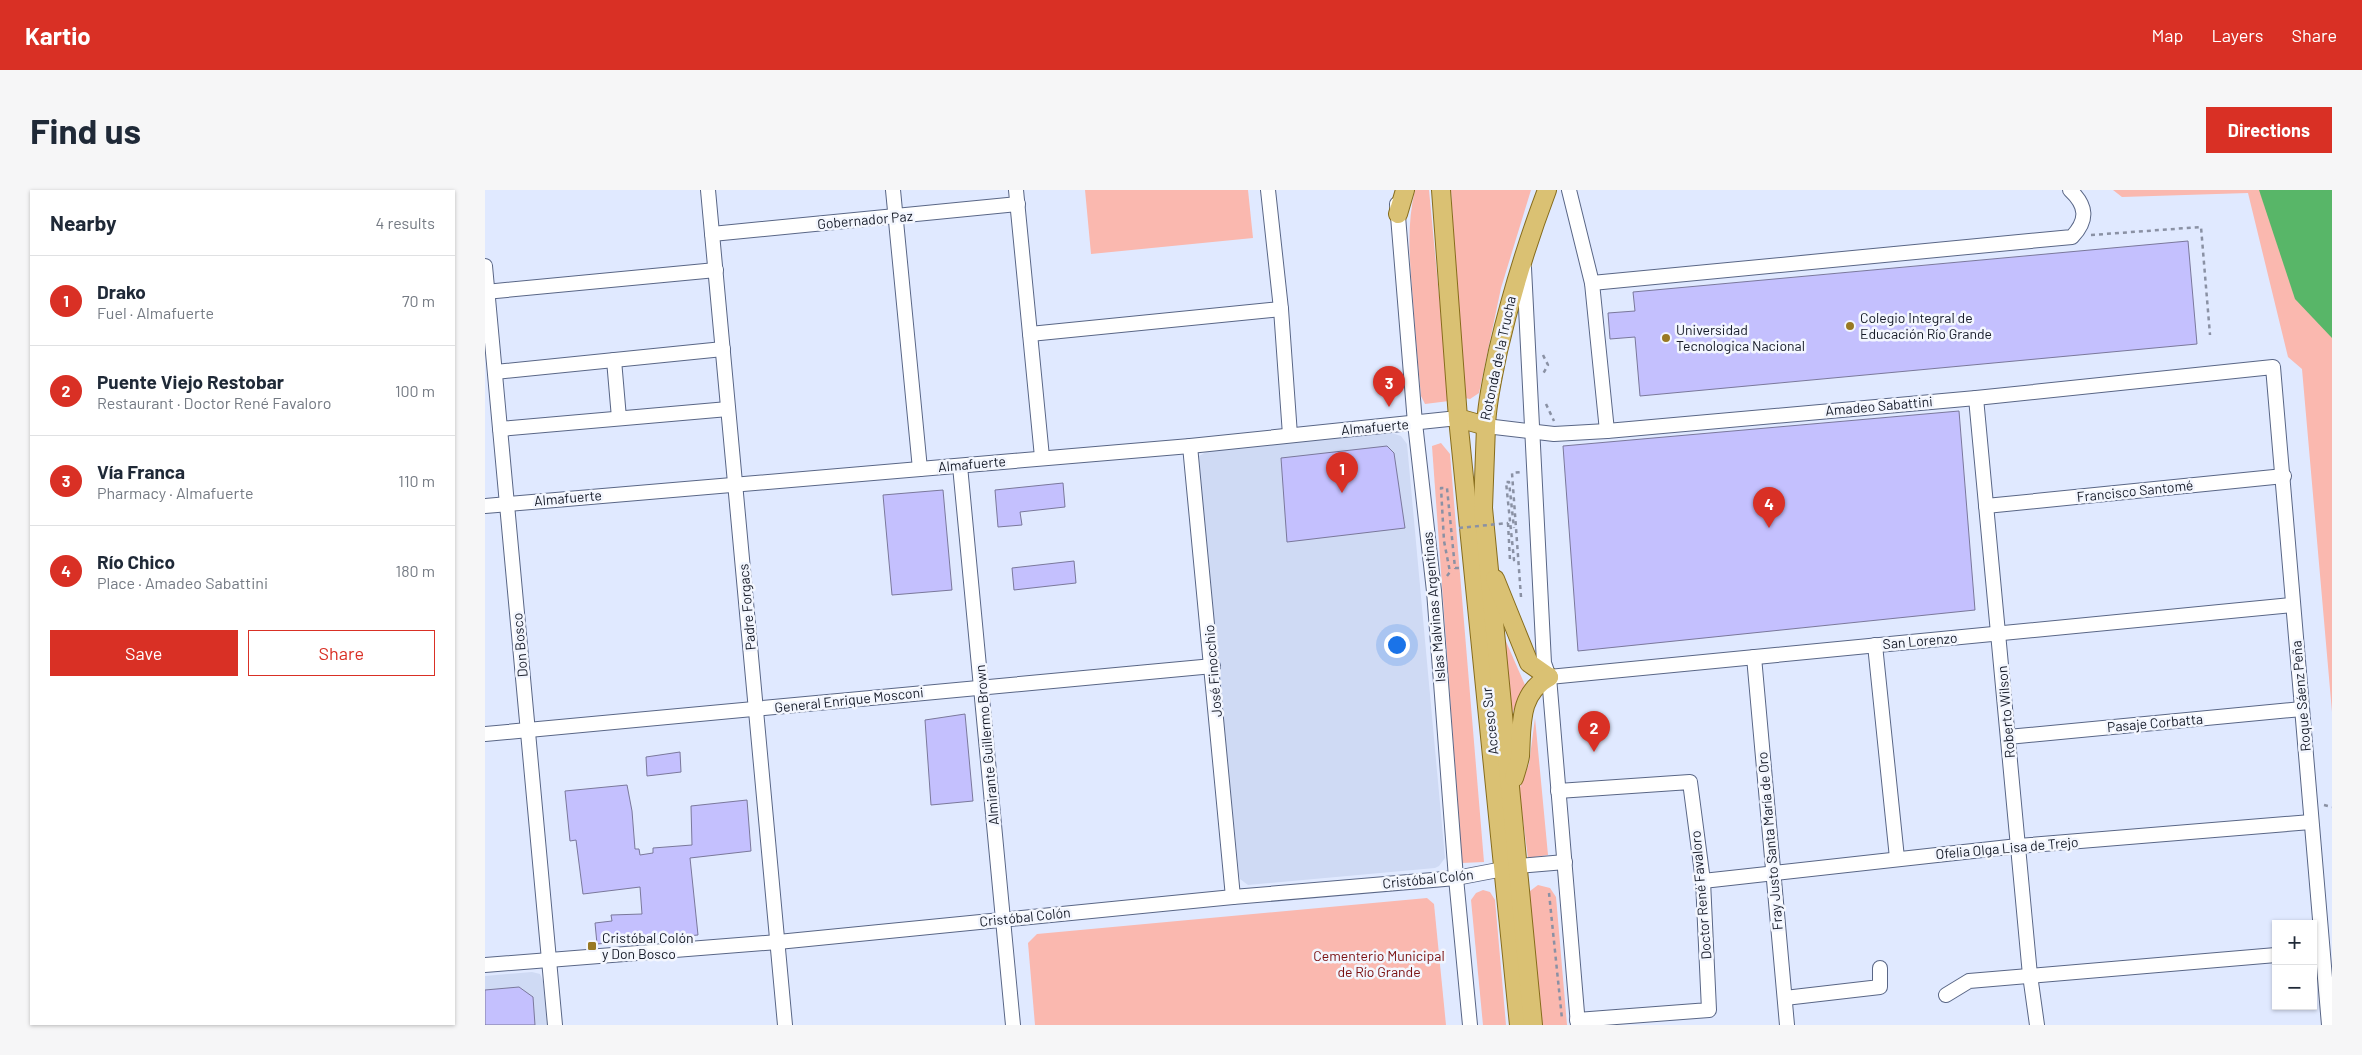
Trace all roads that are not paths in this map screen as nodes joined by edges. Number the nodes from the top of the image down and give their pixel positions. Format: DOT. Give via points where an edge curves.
graph roads {
  1 [pos="708,190"];
  2 [pos="893,190"];
  3 [pos="1268,190"];
  4 [pos="1396,190"];
  5 [pos="1405,190"];
  6 [pos="1441,190"];
  7 [pos="1547,190"];
  8 [pos="1569,190"];
  9 [pos="2070,190"];
  10 [pos="1017,197"];
  11 [pos="1398,214"];
  12 [pos="895,217"];
  13 [pos="712,234"];
  14 [pos="1525,248"];
  15 [pos="485,266"];
  16 [pos="715,270"];
  17 [pos="1592,283"];
  18 [pos="486,291"];
  19 [pos="1281,309"];
  20 [pos="1030,334"];
  21 [pos="723,349"];
  22 [pos="614,360"];
  23 [pos="2273,366"];
  24 [pos="495,372"];
  25 [pos="1976,398"];
  26 [pos="728,409"];
  27 [pos="619,418"];
  28 [pos="1458,418"];
  29 [pos="1415,423"];
  30 [pos="1486,426"];
  31 [pos="500,429"];
  32 [pos="1607,430"];
  33 [pos="1531,432"];
  34 [pos="1290,435"];
  35 [pos="1190,446"];
  36 [pos="1042,457"];
  37 [pos="959,466"];
  38 [pos="919,468"];
  39 [pos="2284,476"];
  40 [pos="735,483"];
  41 [pos="507,504"];
  42 [pos="485,506"];
  43 [pos="1987,506"];
  44 [pos="1489,568"];
  45 [pos="2292,606"];
  46 [pos="1999,634"];
  47 [pos="1875,645"];
  48 [pos="1754,657"];
  49 [pos="1213,666"];
  50 [pos="1549,676"];
  51 [pos="981,687"];
  52 [pos="756,709"];
  53 [pos="2302,709"];
  54 [pos="528,730"];
  55 [pos="485,734"];
  56 [pos="2008,737"];
  57 [pos="1511,788"];
  58 [pos="1558,791"];
  59 [pos="2311,822"];
  60 [pos="2018,846"];
  61 [pos="1897,858"];
  62 [pos="1565,862"];
  63 [pos="1511,867"];
  64 [pos="1773,872"];
  65 [pos="1456,878"];
  66 [pos="1703,881"];
  67 [pos="1233,896"];
  68 [pos="1003,920"];
  69 [pos="778,942"];
  70 [pos="2318,951"];
  71 [pos="2272,955"];
  72 [pos="549,960"];
  73 [pos="485,965"];
  74 [pos="1880,968"];
  75 [pos="2030,975"];
  76 [pos="1946,995"];
  77 [pos="1785,998"];
  78 [pos="1577,1023"];
  79 [pos="555,1025"];
  80 [pos="785,1025"];
  81 [pos="1013,1025"];
  82 [pos="1470,1025"];
  83 [pos="1519,1025"];
  84 [pos="1533,1025"];
  85 [pos="1787,1025"];
  86 [pos="2037,1025"];
  87 [pos="2329,1025"];
  1 -- 13 [label="street, Padre Forgacs"];
  2 -- 12 [label="street"];
  3 -- 19 [label="street"];
  4 -- 11 [label="street, Islas Malvinas Argentinas"];
  5 -- 11 [label="main road"];
  6 -- 28 [label="main road, Rotonda de la Trucha"];
  7 -- 14 [label="main road, Rotonda de la Trucha"];
  8 -- 17 [label="street"];
  9 -- 17 [label="street" via="2081,204 2084,216 2081,227 2072,237"];
  10 -- 12 [label="street, Gobernador Paz"];
  10 -- 20 [label="street"];
  11 -- 29 [label="street, Islas Malvinas Argentinas"];
  12 -- 13 [label="street, Gobernador Paz"];
  12 -- 38 [label="street"];
  13 -- 16 [label="street, Padre Forgacs"];
  14 -- 30 [label="main road, Rotonda de la Trucha" via="1487,399"];
  14 -- 33 [label="street"];
  15 -- 18 [label="street, Don Bosco"];
  16 -- 18 [label="street"];
  16 -- 21 [label="street, Padre Forgacs"];
  17 -- 32 [label="street"];
  18 -- 24 [label="street, Don Bosco"];
  19 -- 20 [label="street"];
  19 -- 34 [label="street"];
  20 -- 36 [label="street"];
  21 -- 22 [label="street"];
  21 -- 26 [label="street, Padre Forgacs"];
  22 -- 24 [label="street"];
  22 -- 27 [label="street"];
  23 -- 25 [label="street, Amadeo Sabattini"];
  23 -- 39 [label="street, Roque Sáenz Peña"];
  24 -- 31 [label="street, Don Bosco"];
  25 -- 32 [label="street, Amadeo Sabattini"];
  25 -- 43 [label="street, Roberto Wilson"];
  26 -- 27 [label="street"];
  26 -- 40 [label="street, Padre Forgacs"];
  27 -- 31 [label="street"];
  28 -- 29 [label="street, Almafuerte"];
  28 -- 30 [label="main road, Rotonda de la Trucha"];
  28 -- 63 [label="main road, Acceso Sur"];
  29 -- 34 [label="street, Almafuerte"];
  29 -- 65 [label="street, Islas Malvinas Argentinas" via="1434,591"];
  30 -- 33 [label="street, Amadeo Sabattini"];
  30 -- 44 [label="main road, Acceso Sur" via="1483,508"];
  31 -- 41 [label="street, Don Bosco"];
  32 -- 33 [label="street, Amadeo Sabattini" via="1554,434"];
  33 -- 50 [label="street" via="1544,663"];
  34 -- 35 [label="street, Almafuerte"];
  35 -- 36 [label="street, Almafuerte"];
  35 -- 49 [label="street, José Finocchio"];
  36 -- 37 [label="street, Almafuerte"];
  37 -- 38 [label="street, Almafuerte"];
  37 -- 51 [label="street, Almirante Guillermo Brown"];
  38 -- 40 [label="street, Almafuerte"];
  39 -- 43 [label="street, Francisco Santomé"];
  39 -- 45 [label="street, Roque Sáenz Peña"];
  40 -- 41 [label="street, Almafuerte"];
  40 -- 52 [label="street, Padre Forgacs"];
  41 -- 42 [label="street, Almafuerte"];
  41 -- 54 [label="street, Don Bosco"];
  43 -- 46 [label="street, Roberto Wilson"];
  44 -- 50 [label="main road" via="1529,663"];
  44 -- 57 [label="main road, Acceso Sur"];
  45 -- 46 [label="street, San Lorenzo"];
  45 -- 53 [label="street, Roque Sáenz Peña"];
  46 -- 47 [label="street, San Lorenzo"];
  46 -- 56 [label="street, Roberto Wilson"];
  47 -- 48 [label="street, San Lorenzo"];
  47 -- 61 [label="street"];
  48 -- 50 [label="street, San Lorenzo"];
  48 -- 64 [label="street, Fray Justo Santa María de Oro"];
  49 -- 51 [label="street, General Enrique Mosconi"];
  49 -- 67 [label="street, José Finocchio"];
  50 -- 57 [label="main road" via="1537,683 1525,705 1519,758"];
  50 -- 58 [label="street"];
  51 -- 52 [label="street, General Enrique Mosconi"];
  51 -- 68 [label="street, Almirante Guillermo Brown"];
  52 -- 54 [label="street, General Enrique Mosconi"];
  52 -- 69 [label="street, Padre Forgacs"];
  53 -- 56 [label="street, Pasaje Corbatta"];
  53 -- 59 [label="street, Roque Sáenz Peña"];
  54 -- 55 [label="street, General Enrique Mosconi"];
  54 -- 72 [label="street, Don Bosco"];
  56 -- 60 [label="street, Roberto Wilson"];
  57 -- 63 [label="main road, Acceso Sur"];
  58 -- 62 [label="street"];
  58 -- 66 [label="street, Doctor René Favaloro" via="1690,782"];
  59 -- 60 [label="street, Ofelia Olga Lisa de Trejo"];
  59 -- 70 [label="street, Roque Sáenz Peña"];
  60 -- 61 [label="street, Ofelia Olga Lisa de Trejo"];
  60 -- 75 [label="street, Roberto Wilson"];
  61 -- 64 [label="street, Ofelia Olga Lisa de Trejo"];
  62 -- 63 [label="street, Cristóbal Colón"];
  62 -- 78 [label="street"];
  63 -- 65 [label="street, Cristóbal Colón"];
  63 -- 83 [label="main road, Acceso Sur"];
  63 -- 84 [label="main road, Acceso Sur"];
  64 -- 66 [label="street, Ofelia Olga Lisa de Trejo"];
  64 -- 77 [label="street, Fray Justo Santa María de Oro"];
  65 -- 67 [label="street, Cristóbal Colón"];
  65 -- 82 [label="street, Islas Malvinas Argentinas"];
  66 -- 78 [label="street, Doctor René Favaloro" via="1709,1010"];
  67 -- 68 [label="street, Cristóbal Colón"];
  68 -- 69 [label="street, Cristóbal Colón"];
  68 -- 81 [label="street, Almirante Guillermo Brown"];
  69 -- 72 [label="street, Cristóbal Colón"];
  69 -- 80 [label="street, Padre Forgacs"];
  70 -- 87 [label="street, Roque Sáenz Peña"];
  71 -- 75 [label="street"];
  72 -- 73 [label="street, Cristóbal Colón"];
  72 -- 79 [label="street, Don Bosco"];
  74 -- 77 [label="street" via="1880,987"];
  75 -- 76 [label="street" via="1969,981"];
  75 -- 86 [label="street, Roberto Wilson"];
  77 -- 85 [label="street, Fray Justo Santa María de Oro"];
}
